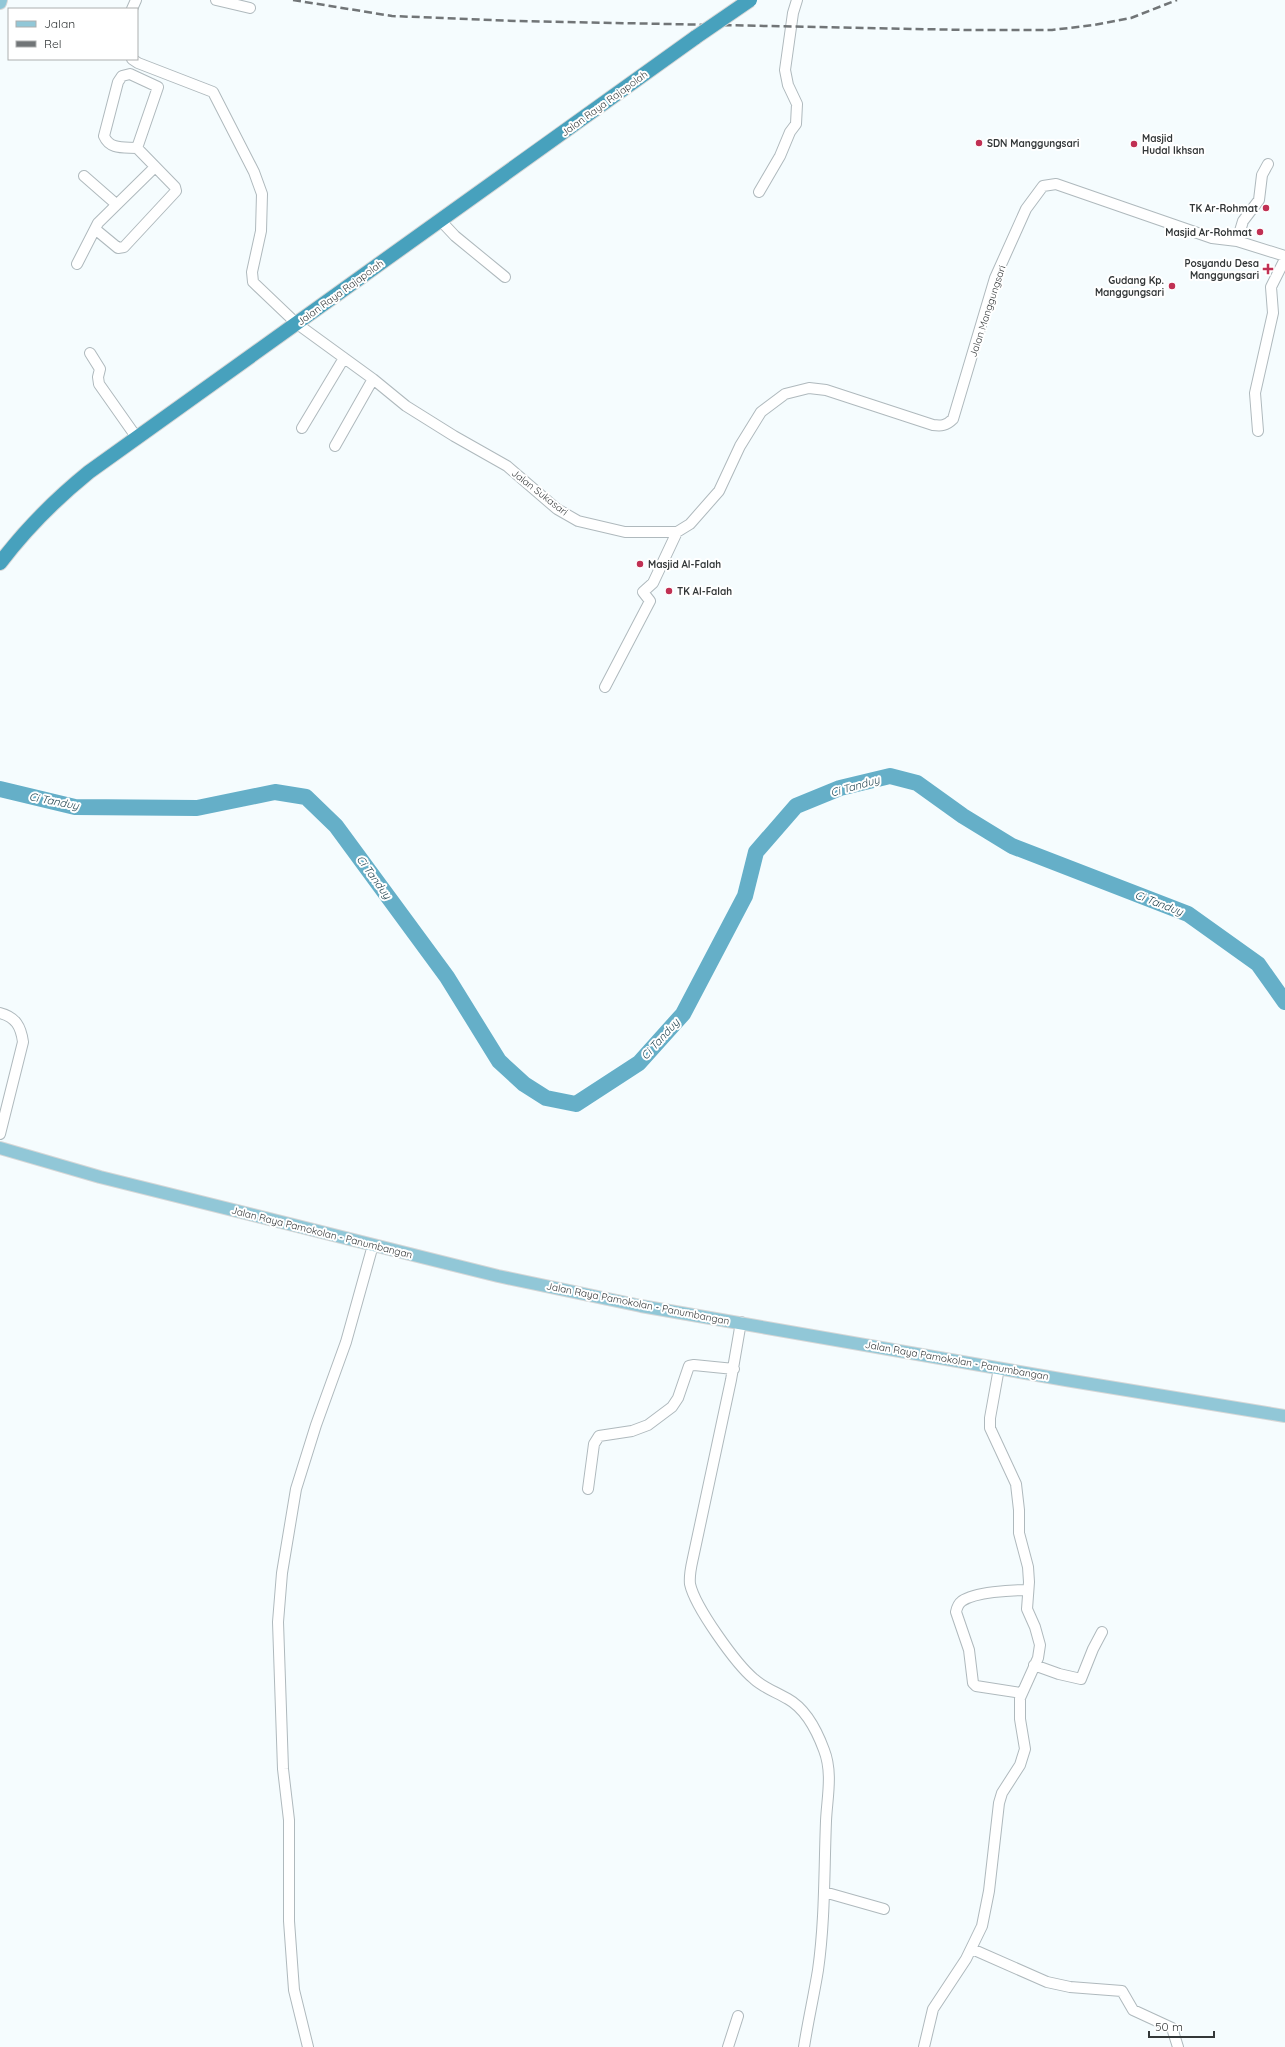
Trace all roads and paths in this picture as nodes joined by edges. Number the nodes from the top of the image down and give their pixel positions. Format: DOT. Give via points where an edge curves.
graph roads {
  1 [pos="1,0"];
  2 [pos="216,0"];
  3 [pos="750,0"];
  4 [pos="796,0"];
  5 [pos="0,3"];
  6 [pos="250,8"];
  7 [pos="134,60"];
  8 [pos="168,75"];
  9 [pos="158,87"];
  10 [pos="137,148"];
  11 [pos="1268,164"];
  12 [pos="155,167"];
  13 [pos="84,176"];
  14 [pos="182,192"];
  15 [pos="759,192"];
  16 [pos="116,204"];
  17 [pos="440,220"];
  18 [pos="95,229"];
  19 [pos="1237,241"];
  20 [pos="1285,256"];
  21 [pos="1285,259"];
  22 [pos="77,264"];
  23 [pos="506,277"];
  24 [pos="296,323"];
  25 [pos="90,353"];
  26 [pos="344,358"];
  27 [pos="373,379"];
  28 [pos="302,428"];
  29 [pos="1258,431"];
  30 [pos="137,438"];
  31 [pos="335,446"];
  32 [pos="677,532"];
  33 [pos="0,563"];
  34 [pos="605,688"];
  35 [pos="0,1013"];
  36 [pos="0,1134"];
  37 [pos="0,1148"];
  38 [pos="373,1245"];
  39 [pos="741,1322"];
  40 [pos="734,1368"];
  41 [pos="999,1368"];
  42 [pos="1285,1416"];
  43 [pos="588,1489"];
  44 [pos="1027,1590"];
  45 [pos="1102,1632"];
  46 [pos="1034,1665"];
  47 [pos="1021,1693"];
  48 [pos="824,1892"];
  49 [pos="884,1909"];
  50 [pos="972,1949"];
  51 [pos="738,2016"];
  52 [pos="308,2047"];
  53 [pos="728,2047"];
  54 [pos="804,2047"];
  55 [pos="924,2047"];
  56 [pos="1178,2047"];
  1 -- 5 [label="main road"];
  2 -- 6 [label="street"];
  3 -- 17 [label="highway, Jalan Raya Rajapolah, bridge"];
  4 -- 15 [label="street" via="785,70 788,85 797,104 796,124"];
  7 -- 8 [label="street"];
  8 -- 9 [label="street"];
  8 -- 12 [label="street" via="156,103 143,147"];
  8 -- 24 [label="street, Jalan Sukasari" via="213,92 254,172 262,194 261,231 252,272 253,282"];
  9 -- 10 [label="street"];
  9 -- 10 [label="street" via="130,74 122,76 118,82 104,136 114,147"];
  10 -- 12 [label="street"];
  11 -- 19 [label="street" via="1262,174 1259,200 1243,221"];
  12 -- 14 [label="street"];
  12 -- 16 [label="street"];
  12 -- 18 [label="street" via="175,187 175,193 131,240 124,247 118,248"];
  13 -- 16 [label="street"];
  16 -- 18 [label="street"];
  17 -- 23 [label="street" via="455,236"];
  17 -- 24 [label="highway, Jalan Raya Rajapolah"];
  18 -- 22 [label="street"];
  19 -- 20 [label="street, Jalan Manggungsari"];
  19 -- 32 [label="street, Jalan Manggungsari" via="1212,238 1056,184 1044,186 1026,210 995,278 953,419 948,424 933,425 826,390 809,388 785,394 761,412 740,446 719,491 690,524"];
  21 -- 29 [label="street" via="1271,287 1273,313 1255,393"];
  24 -- 26 [label="street, Jalan Sukasari"];
  24 -- 30 [label="highway, Jalan Raya Rajapolah"];
  25 -- 30 [label="street" via="100,369 99,384"];
  26 -- 27 [label="street, Jalan Sukasari"];
  26 -- 28 [label="street"];
  27 -- 31 [label="street"];
  27 -- 32 [label="street, Jalan Sukasari" via="406,406 507,466 557,509 578,521 624,532"];
  30 -- 33 [label="highway, Jalan Raya Rajapolah" via="69,488 12,547"];
  32 -- 34 [label="street" via="652,583 644,592 650,601"];
  35 -- 36 [label="street" via="21,1028 23,1042"];
  37 -- 38 [label="main road, Jalan Raya Pamokolan - Panumbangan" via="100,1177"];
  38 -- 39 [label="main road, Jalan Raya Pamokolan - Panumbangan" via="498,1276 641,1306"];
  38 -- 52 [label="street" via="346,1342 296,1489 278,1615 283,1769 289,1820 289,1921 294,1990"];
  39 -- 40 [label="street"];
  39 -- 41 [label="main road, Jalan Raya Pamokolan - Panumbangan"];
  40 -- 43 [label="street" via="689,1366 678,1398 672,1407 648,1425 632,1431 598,1436 594,1444"];
  40 -- 48 [label="street" via="692,1558 690,1585 703,1613 744,1669 761,1685 789,1699 819,1735 830,1777"];
  41 -- 42 [label="main road, Jalan Raya Pamokolan - Panumbangan"];
  41 -- 44 [label="street" via="990,1428 1016,1484 1019,1533 1028,1568"];
  44 -- 46 [label="street" via="1027,1609 1040,1645"];
  44 -- 47 [label="street" via="1000,1591 966,1599 957,1606 956,1612 969,1650 973,1683 976,1686"];
  45 -- 46 [label="street" via="1081,1679"];
  46 -- 47 [label="street"];
  47 -- 50 [label="street" via="1020,1719 1025,1749 1020,1765 1002,1793 999,1803 989,1891 982,1926"];
  48 -- 49 [label="street"];
  48 -- 54 [label="street" via="818,1969"];
  50 -- 55 [label="street" via="933,2009"];
  50 -- 56 [label="street" via="1047,1982 1070,1987 1122,1990 1133,2010 1172,2028"];
  51 -- 53 [label="street"];
}
